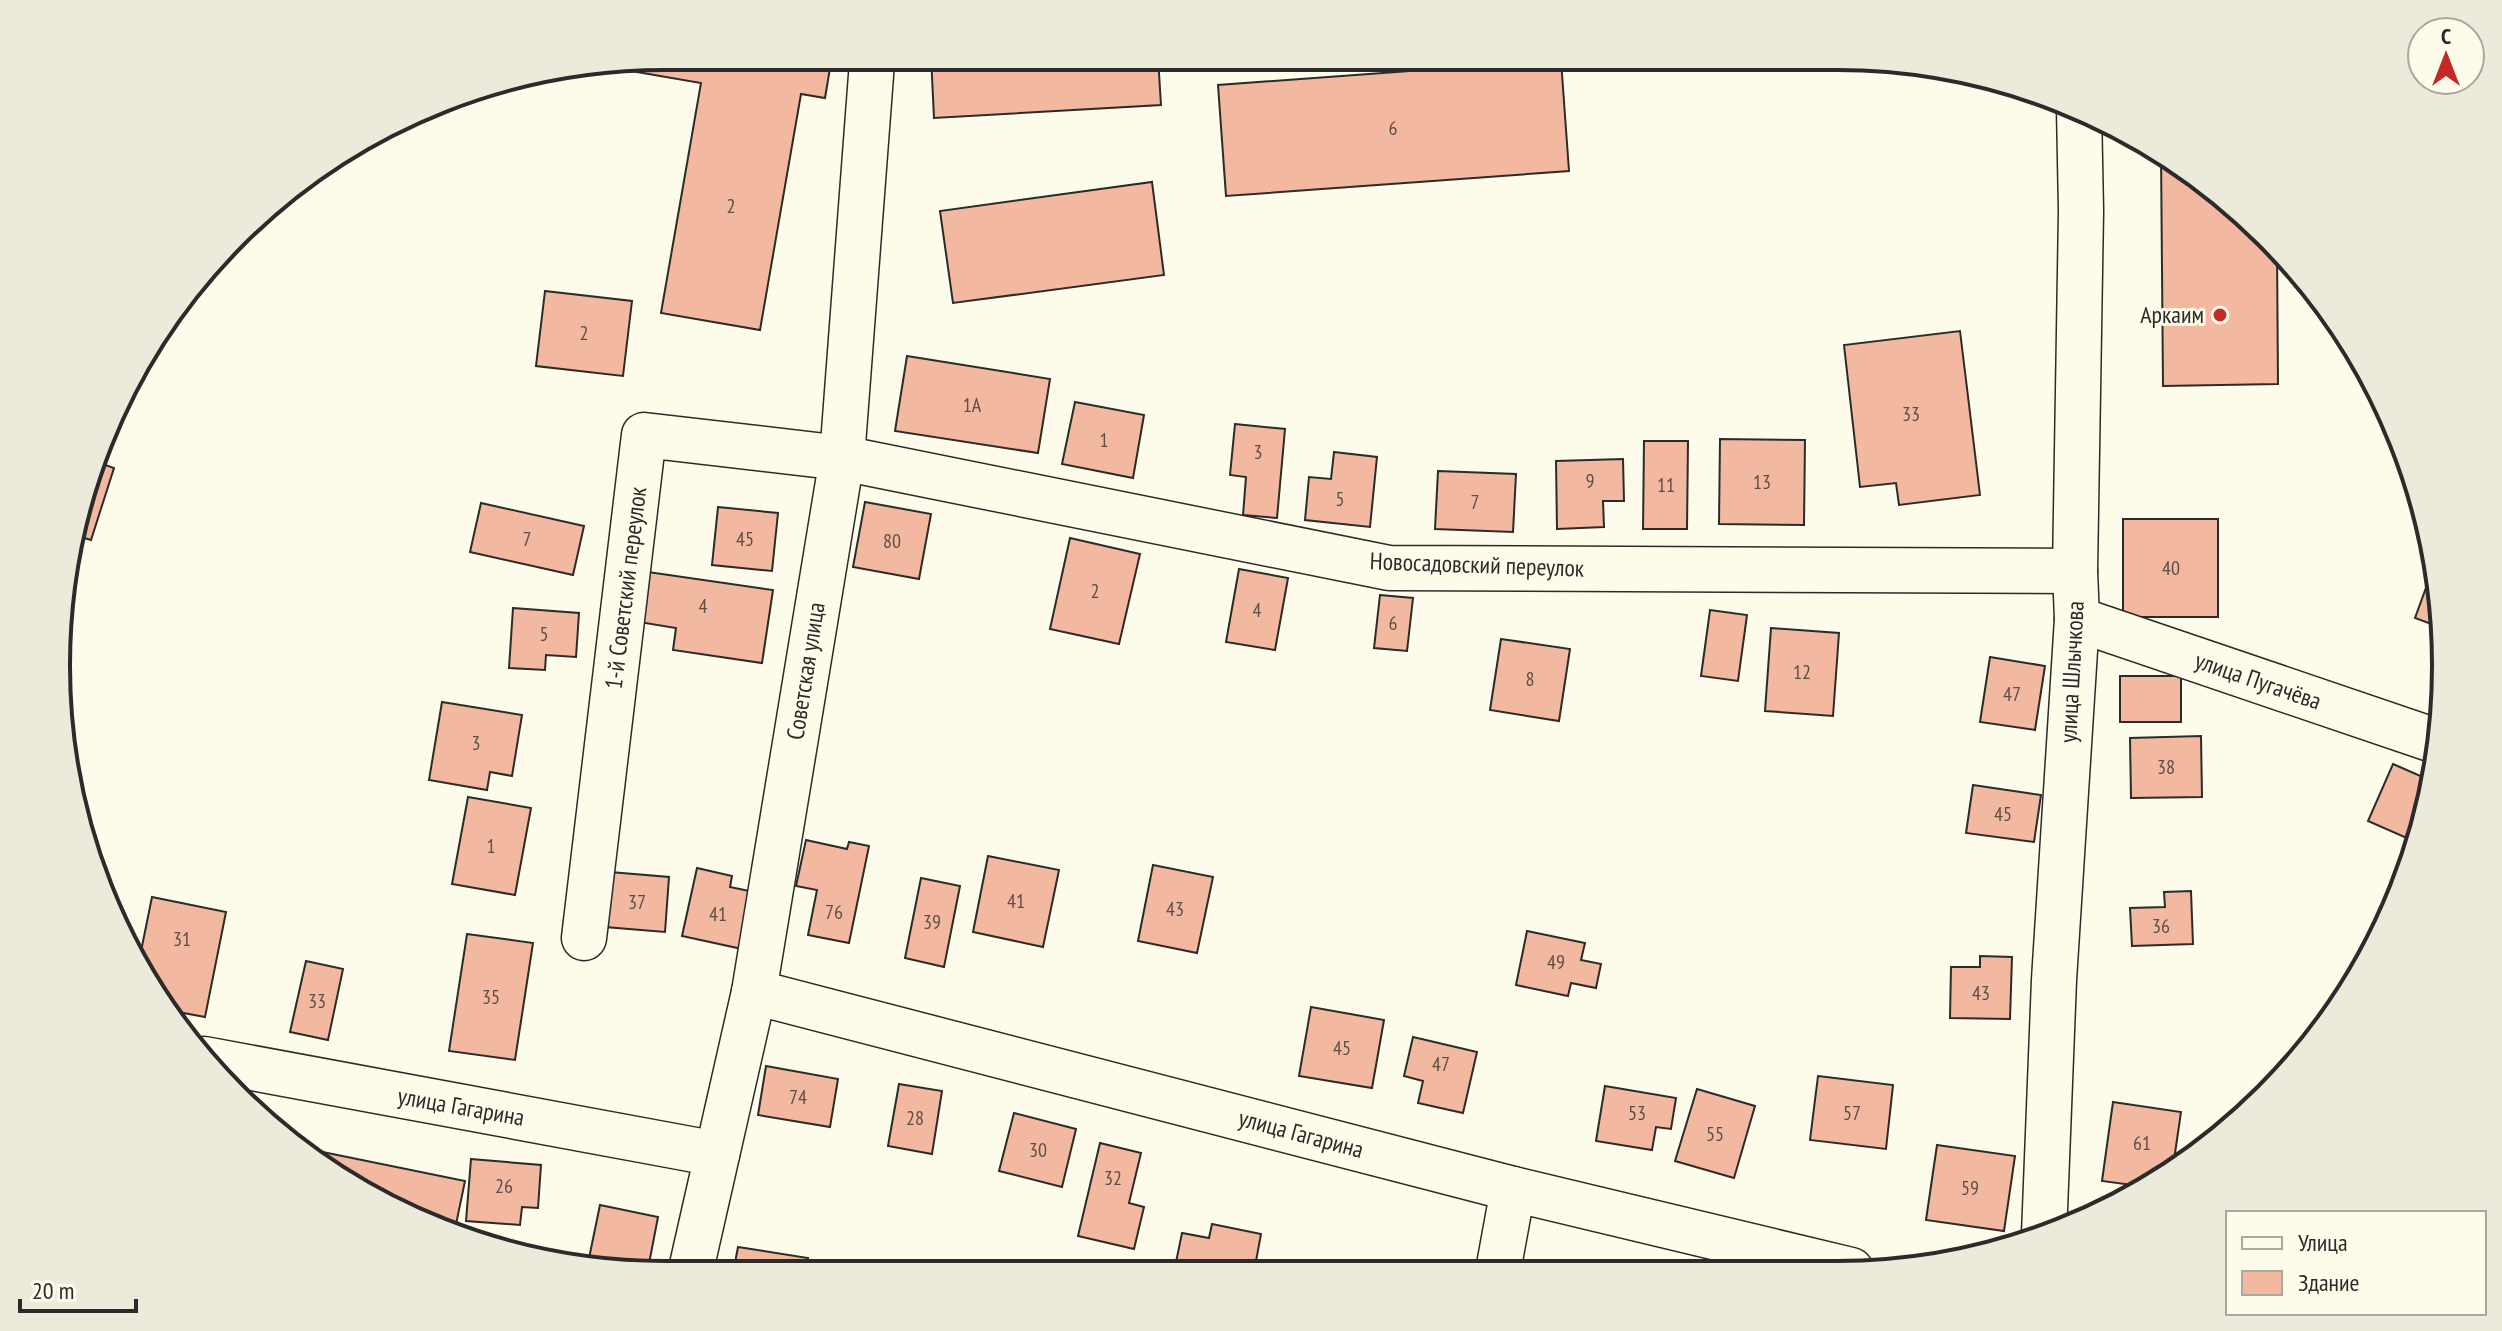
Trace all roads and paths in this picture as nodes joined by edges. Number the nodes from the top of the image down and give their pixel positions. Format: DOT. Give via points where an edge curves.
graph roads {
  1 [pos="871,70"];
  2 [pos="2079,122"];
  3 [pos="842,458"];
  4 [pos="2075,571"];
  5 [pos="2077,619"];
  6 [pos="2428,738"];
  7 [pos="584,938"];
  8 [pos="754,992"];
  9 [pos="222,1062"];
  10 [pos="717,1154"];
  11 [pos="1513,1189"];
  12 [pos="2044,1223"];
  13 [pos="693,1261"];
  14 [pos="1500,1261"];
  15 [pos="1813,1261"];
  1 -- 3 [label="street, Советская улица"];
  2 -- 4 [label="street, улица Шлычкова"];
  3 -- 4 [label="street, Новосадовский переулок" via="1389,568"];
  3 -- 7 [label="street, 1-й Советский переулок" via="644,435"];
  3 -- 8 [label="street, Советская улица"];
  4 -- 5 [label="street, улица Шлычкова"];
  5 -- 6 [label="street, улица Пугачёва"];
  5 -- 12 [label="street, улица Шлычкова"];
  8 -- 10 [label="street, Советская улица"];
  8 -- 11 [label="street, улица Гагарина"];
  9 -- 10 [label="street, улица Гагарина"];
  10 -- 13 [label="street, Советская улица"];
  11 -- 14 [label="street"];
  11 -- 15 [label="street, улица Гагарина"];
}
